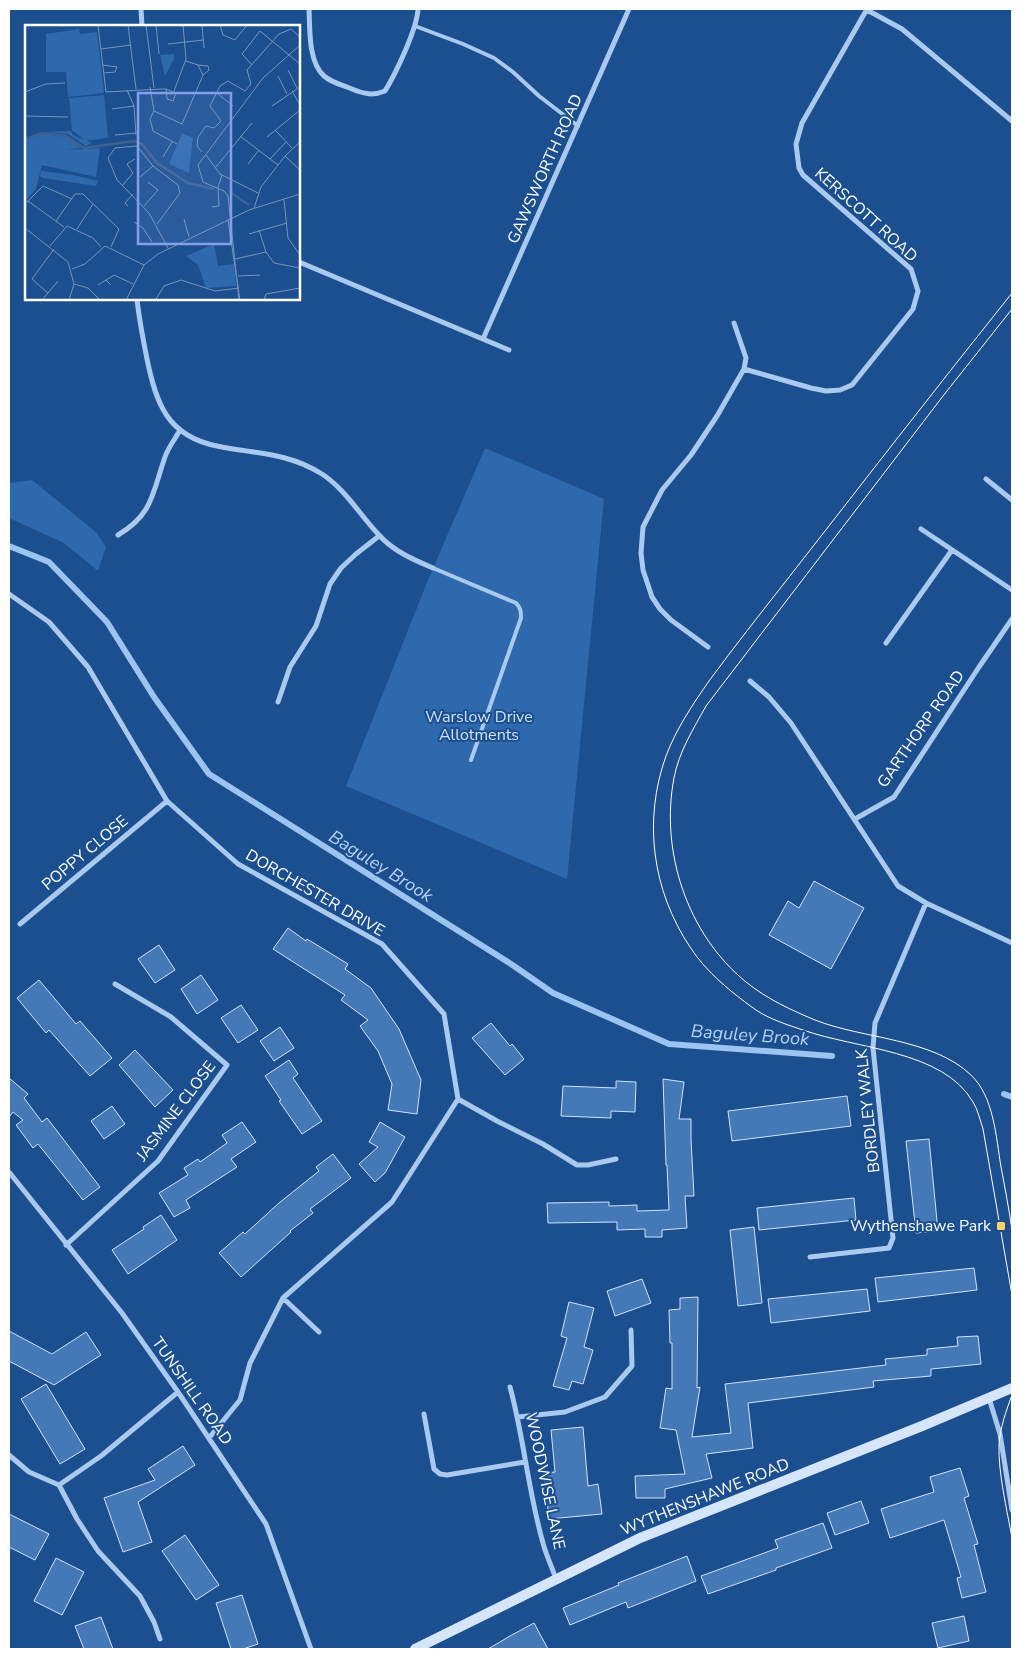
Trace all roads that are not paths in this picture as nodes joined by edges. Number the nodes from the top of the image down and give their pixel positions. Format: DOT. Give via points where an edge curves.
graph roads {
  1 [pos="141,9"];
  2 [pos="309,9"];
  3 [pos="418,9"];
  4 [pos="629,9"];
  5 [pos="867,10"];
  6 [pos="142,25"];
  7 [pos="415,26"];
  8 [pos="1012,121"];
  9 [pos="578,126"];
  10 [pos="300,262"];
  11 [pos="138,300"];
  12 [pos="734,323"];
  13 [pos="483,339"];
  14 [pos="509,350"];
  15 [pos="744,369"];
  16 [pos="180,430"];
  17 [pos="986,479"];
  18 [pos="1012,500"];
  19 [pos="921,530"];
  20 [pos="118,536"];
  21 [pos="379,536"];
  22 [pos="952,550"];
  23 [pos="433,568"];
  24 [pos="1012,590"];
  25 [pos="9,594"];
  26 [pos="1012,619"];
  27 [pos="886,643"];
  28 [pos="708,647"];
  29 [pos="750,681"];
  30 [pos="278,702"];
  31 [pos="471,760"];
  32 [pos="167,801"];
  33 [pos="855,819"];
  34 [pos="926,903"];
  35 [pos="20,924"];
  36 [pos="1012,944"];
  37 [pos="115,984"];
  38 [pos="458,1099"];
  39 [pos="616,1159"];
  40 [pos="9,1172"];
  41 [pos="66,1245"];
  42 [pos="810,1257"];
  43 [pos="283,1298"];
  44 [pos="631,1330"];
  45 [pos="319,1332"];
  46 [pos="510,1387"];
  47 [pos="1012,1388"];
  48 [pos="178,1392"];
  49 [pos="989,1398"];
  50 [pos="424,1414"];
  51 [pos="518,1417"];
  52 [pos="209,1438"];
  53 [pos="9,1455"];
  54 [pos="525,1462"];
  55 [pos="59,1485"];
  56 [pos="1012,1510"];
  57 [pos="556,1579"];
  58 [pos="160,1639"];
  59 [pos="312,1649"];
  60 [pos="416,1649"];
  1 -- 6 [label="street"];
  2 -- 7 [label="street" via="311,43 318,70 332,81 371,95 385,91"];
  3 -- 7 [label="street"];
  4 -- 9 [label="street, GAWSWORTH ROAD"];
  5 -- 8 [label="street" via="902,29"];
  5 -- 15 [label="street, KERSCOTT ROAD" via="802,123 796,144 798,160 803,175 911,269 918,291 913,309 852,385 840,390 811,388"];
  7 -- 9 [label="lane" via="494,58"];
  9 -- 13 [label="street, GAWSWORTH ROAD"];
  10 -- 13 [label="street"];
  11 -- 16 [label="street" via="152,382 168,419"];
  12 -- 15 [label="street" via="746,358"];
  13 -- 14 [label="street"];
  15 -- 28 [label="street" via="691,456 662,490 643,527 643,570 652,597 671,620"];
  16 -- 20 [label="street" via="165,456 142,517"];
  16 -- 21 [label="street" via="196,441 297,460 338,487"];
  17 -- 18 [label="street"];
  19 -- 22 [label="street"];
  21 -- 23 [label="street" via="395,550"];
  21 -- 30 [label="street" via="341,568 330,584 316,626 290,667"];
  22 -- 24 [label="street"];
  22 -- 27 [label="street"];
  23 -- 31 [label="lane" via="516,603 521,612"];
  25 -- 32 [label="street, DORCHESTER DRIVE" via="49,622 88,667"];
  26 -- 33 [label="street, GARTHORP ROAD" via="894,797"];
  29 -- 33 [label="street" via="791,723"];
  32 -- 35 [label="street, POPPY CLOSE"];
  32 -- 38 [label="street, DORCHESTER DRIVE" via="238,864 382,944 444,1014"];
  33 -- 34 [label="street" via="898,886"];
  34 -- 36 [label="street"];
  34 -- 42 [label="street, BORDLEY WALK" via="875,1023 873,1036 893,1238 889,1248"];
  37 -- 41 [label="street, JASMINE CLOSE" via="171,1017 227,1065 158,1161"];
  38 -- 39 [label="street" via="577,1165"];
  38 -- 43 [label="street" via="392,1202"];
  40 -- 41 [label="street, TUNSHILL ROAD"];
  41 -- 48 [label="street, TUNSHILL ROAD" via="122,1313"];
  43 -- 45 [label="street"];
  43 -- 52 [label="street" via="250,1363 240,1400"];
  44 -- 51 [label="street" via="632,1366 605,1397 565,1412"];
  46 -- 51 [label="street, WOODWISE LANE"];
  47 -- 49 [label="main road, WYTHENSHAWE ROAD"];
  48 -- 52 [label="street, TUNSHILL ROAD"];
  48 -- 55 [label="street" via="101,1456"];
  49 -- 56 [label="street" via="1000,1434"];
  49 -- 57 [label="main road, WYTHENSHAWE ROAD" via="640,1538"];
  50 -- 54 [label="street" via="434,1469 440,1474 447,1476"];
  51 -- 54 [label="street, WOODWISE LANE"];
  52 -- 59 [label="street, TUNSHILL ROAD" via="266,1524"];
  53 -- 55 [label="street" via="29,1472"];
  54 -- 57 [label="street, WOODWISE LANE" via="543,1544"];
  55 -- 58 [label="street" via="98,1551 140,1596"];
  57 -- 60 [label="main road, WYTHENSHAWE ROAD"];
}
